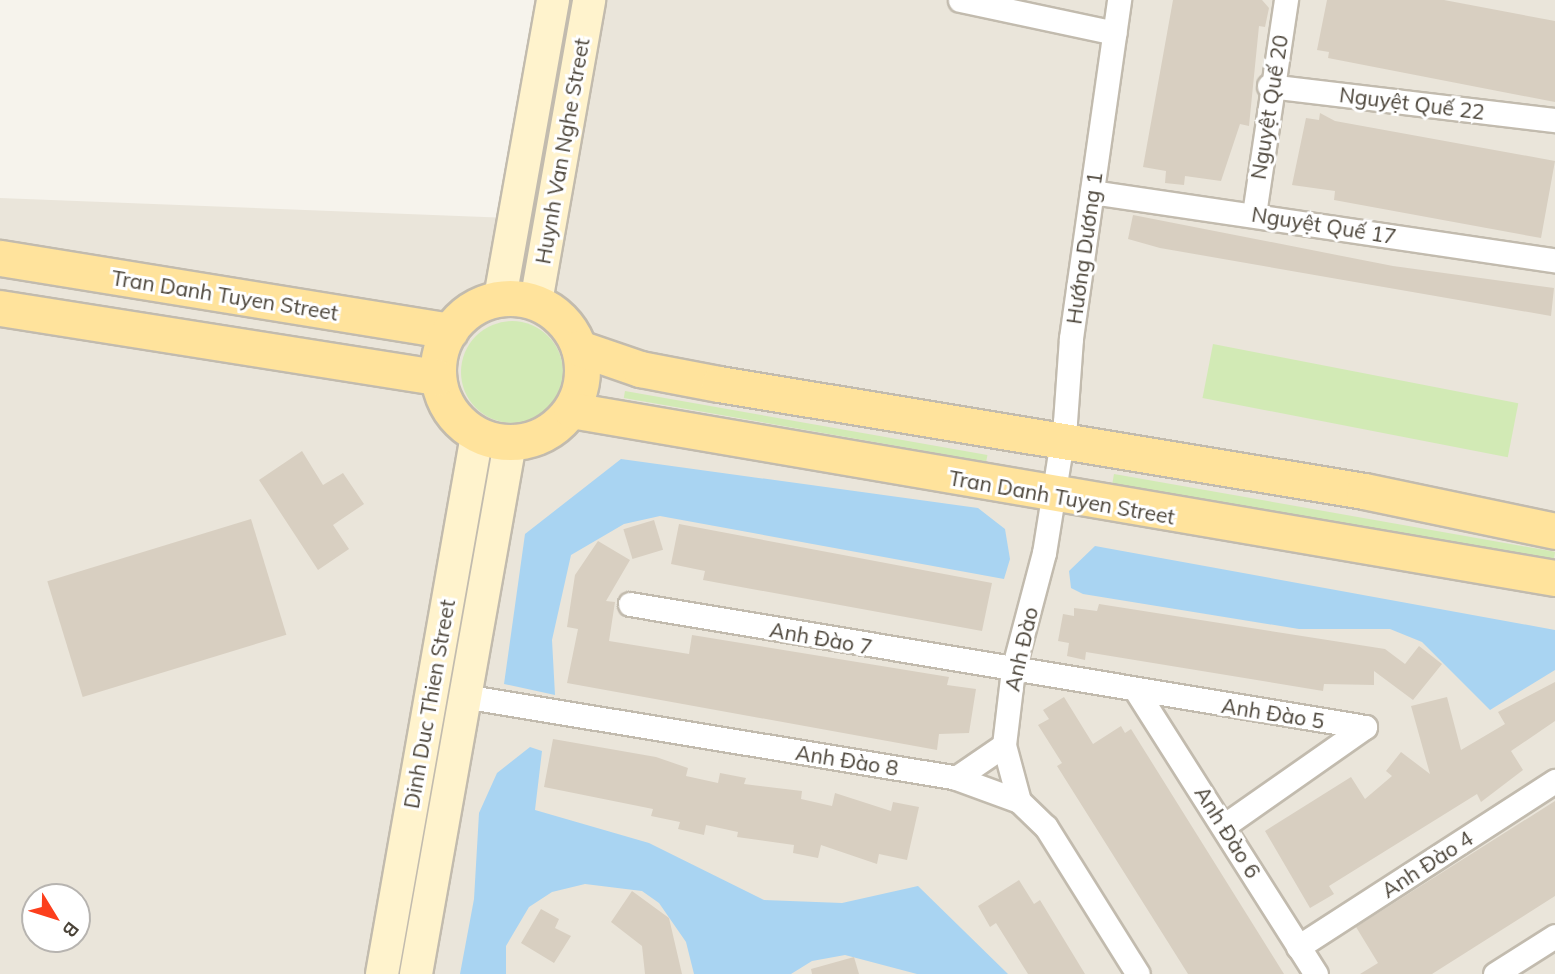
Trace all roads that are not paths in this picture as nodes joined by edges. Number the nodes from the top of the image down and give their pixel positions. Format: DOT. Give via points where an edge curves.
graph roads {
  1 [pos="553,0"];
  2 [pos="589,0"];
  3 [pos="960,0"];
  4 [pos="1119,0"];
  5 [pos="1286,0"];
  6 [pos="1115,33"];
  7 [pos="1269,86"];
  8 [pos="1555,120"];
  9 [pos="1092,192"];
  10 [pos="1254,214"];
  11 [pos="0,258"];
  12 [pos="1555,260"];
  13 [pos="500,299"];
  14 [pos="536,302"];
  15 [pos="0,309"];
  16 [pos="450,331"];
  17 [pos="579,348"];
  18 [pos="438,377"];
  19 [pos="571,410"];
  20 [pos="477,435"];
  21 [pos="1062,440"];
  22 [pos="510,443"];
  23 [pos="1053,496"];
  24 [pos="1555,531"];
  25 [pos="1555,578"];
  26 [pos="630,604"];
  27 [pos="444,620"];
  28 [pos="476,624"];
  29 [pos="1013,670"];
  30 [pos="1137,692"];
  31 [pos="463,696"];
  32 [pos="1004,745"];
  33 [pos="956,778"];
  34 [pos="1555,780"];
  35 [pos="1019,801"];
  36 [pos="1225,825"];
  37 [pos="1555,936"];
  38 [pos="1298,947"];
  39 [pos="382,974"];
  40 [pos="416,974"];
  41 [pos="1138,974"];
  42 [pos="1315,974"];
  43 [pos="1495,974"];
  1 -- 13 [label="street, Huynh Van Nghe Street"];
  2 -- 14 [label="street, Huynh Van Nghe Street"];
  3 -- 6 [label="street"];
  4 -- 6 [label="street, Hướng Dương 1"];
  5 -- 7 [label="street, Nguyệt Quế 20"];
  6 -- 9 [label="street, Hướng Dương 1"];
  7 -- 8 [label="street, Nguyệt Quế 22"];
  7 -- 10 [label="street, Nguyệt Quế 20"];
  9 -- 10 [label="street, Nguyệt Quế 17"];
  9 -- 21 [label="street, Hướng Dương 1"];
  10 -- 12 [label="street, Nguyệt Quế 17"];
  11 -- 16 [label="main road, Tran Danh Tuyen Street"];
  13 -- 14 [label="main road"];
  13 -- 16 [label="main road" via="471,309"];
  14 -- 17 [label="main road" via="562,320"];
  15 -- 18 [label="main road"];
  16 -- 18 [label="main road"];
  17 -- 19 [label="main road" via="582,380"];
  17 -- 21 [label="main road" via="636,368 706,382"];
  18 -- 20 [label="main road" via="449,410"];
  19 -- 22 [label="main road" via="544,434"];
  19 -- 23 [label="main road, Tran Danh Tuyen Street"];
  20 -- 22 [label="main road"];
  20 -- 27 [label="street, Dinh Duc Thien Street"];
  21 -- 23 [label="street, Hướng Dương 1"];
  21 -- 24 [label="main road"];
  22 -- 28 [label="street, Dinh Duc Thien Street"];
  23 -- 25 [label="main road, Tran Danh Tuyen Street"];
  23 -- 29 [label="street, Anh Đào"];
  26 -- 29 [label="street, Anh Đào 7"];
  27 -- 28 [label="street"];
  27 -- 39 [label="street, Dinh Duc Thien Street"];
  28 -- 31 [label="street, Dinh Duc Thien Street"];
  29 -- 30 [label="street, Anh Đào 5"];
  29 -- 32 [label="street, Anh Đào"];
  30 -- 36 [label="street, Anh Đào 6"];
  30 -- 36 [label="street, Anh Đào 5" via="1365,727"];
  31 -- 33 [label="street, Anh Đào 8"];
  31 -- 40 [label="street, Dinh Duc Thien Street"];
  32 -- 33 [label="street"];
  32 -- 35 [label="street, Anh Đào"];
  33 -- 35 [label="street, Anh Đào 8"];
  34 -- 38 [label="street, Anh Đào 4"];
  35 -- 41 [label="street, Anh Đào 8" via="1045,827"];
  36 -- 38 [label="street, Anh Đào 6"];
  37 -- 43 [label="street"];
  38 -- 42 [label="street, Anh Đào 6"];
}
